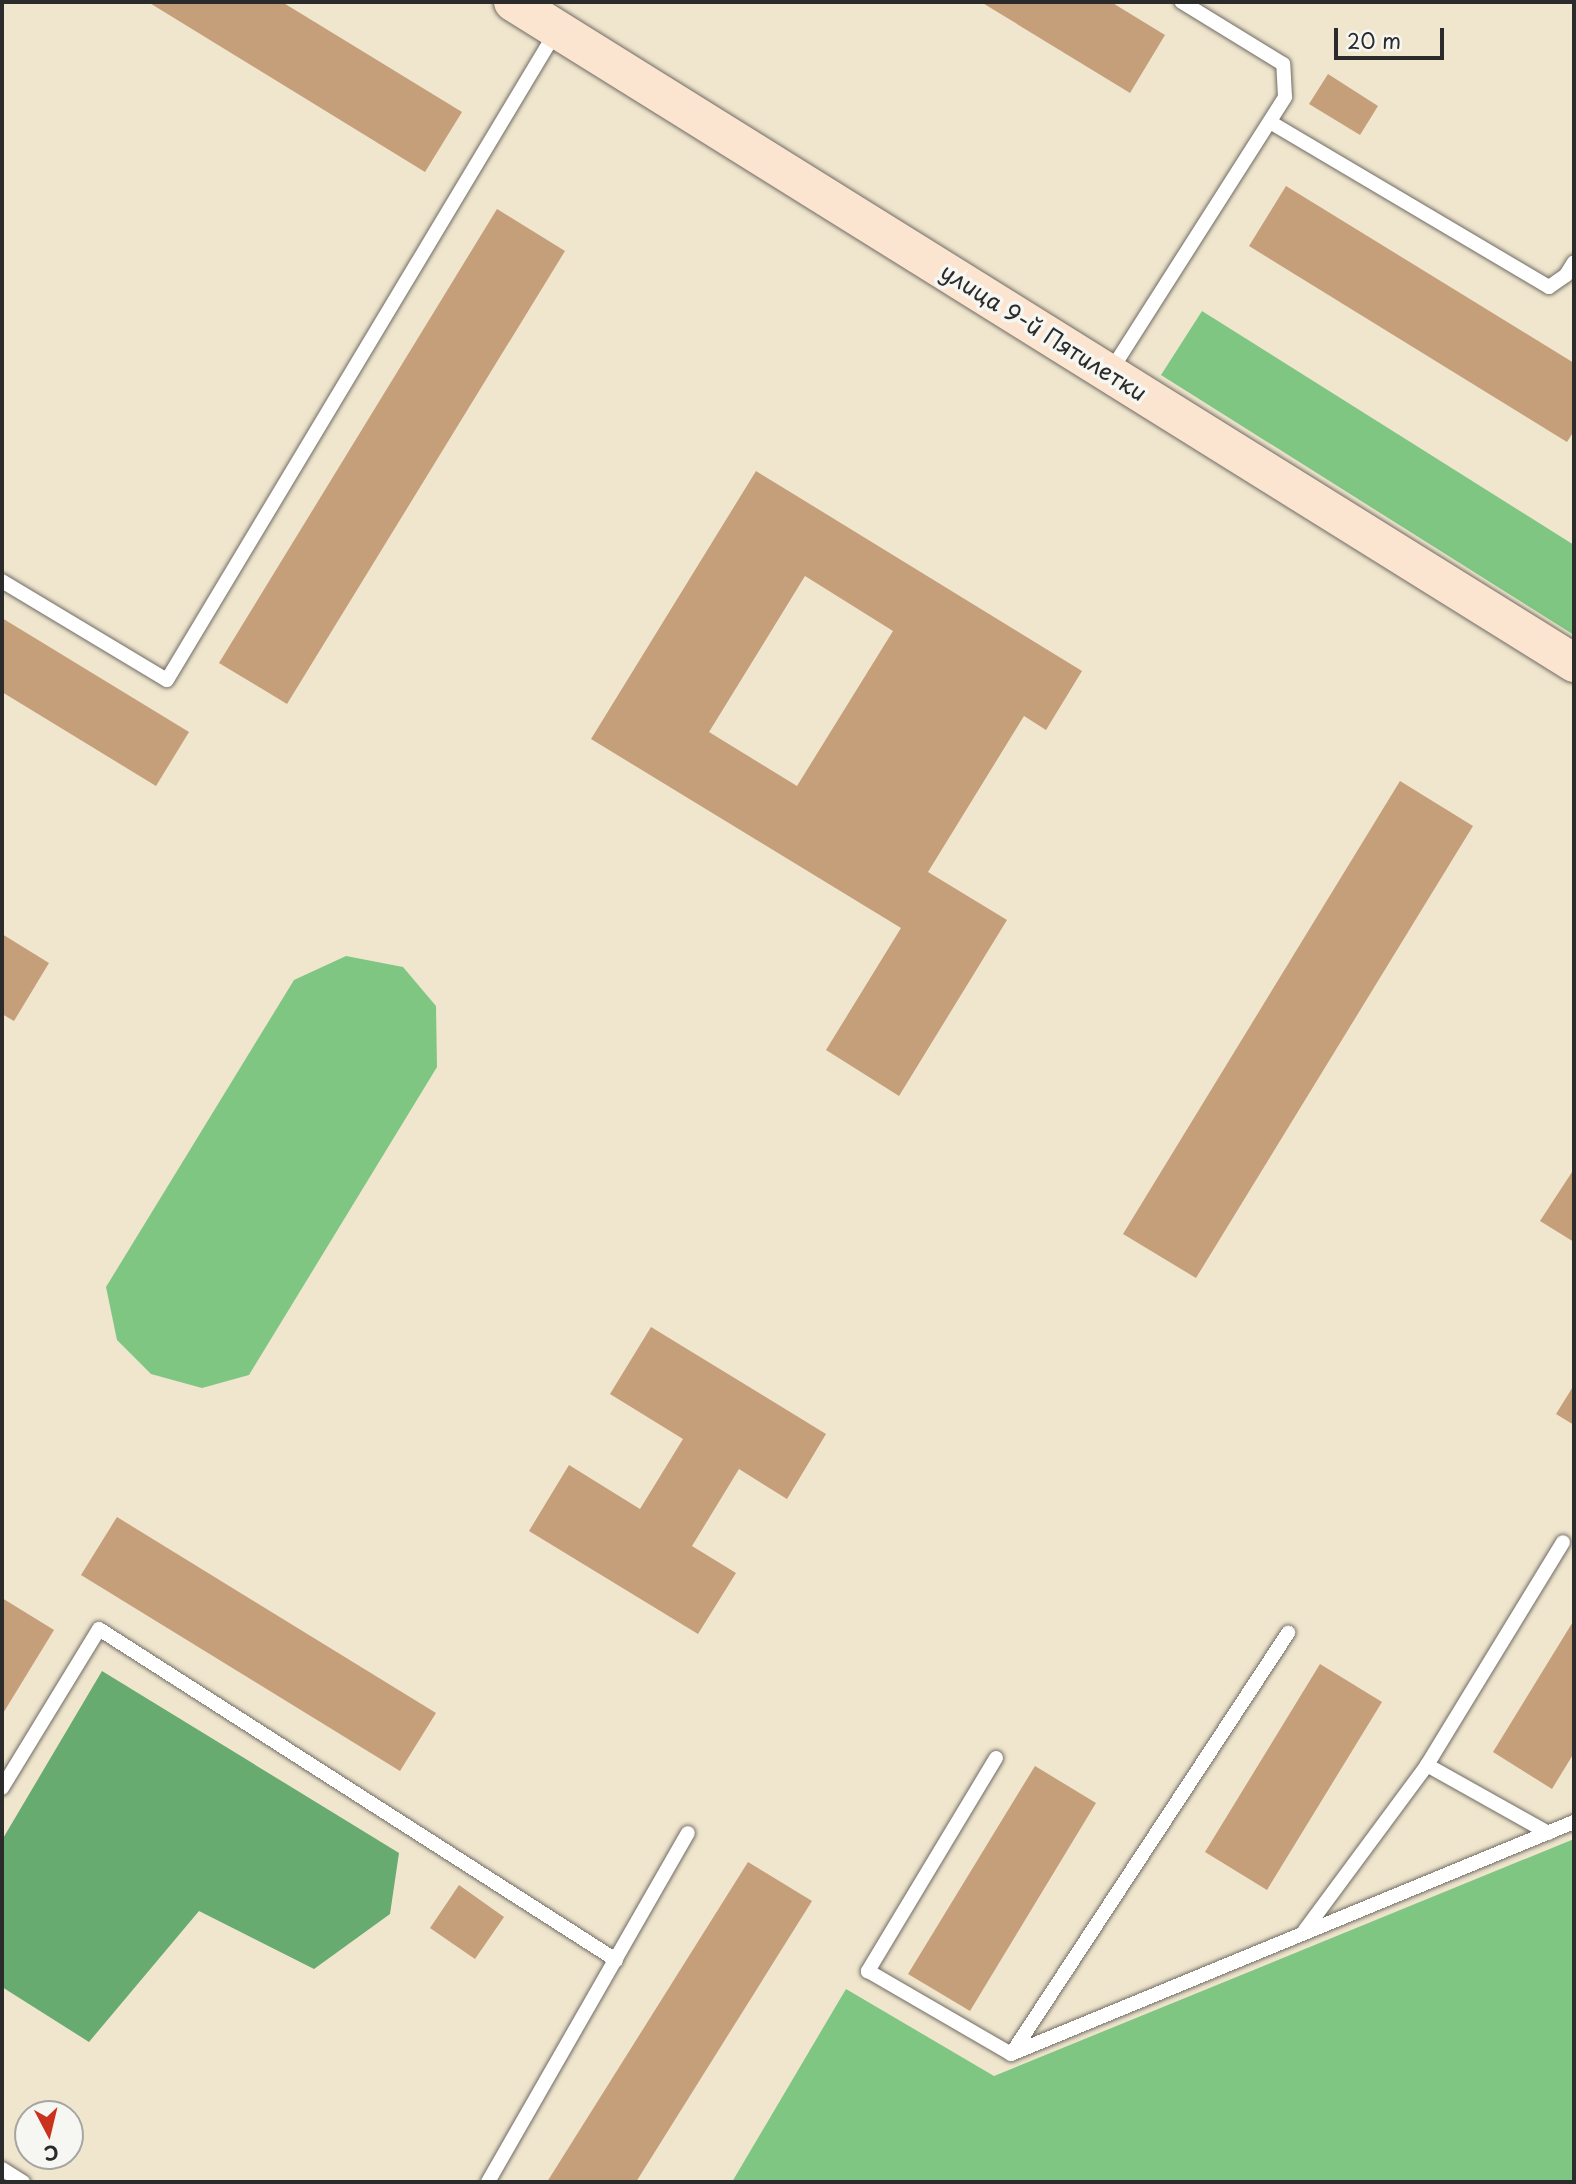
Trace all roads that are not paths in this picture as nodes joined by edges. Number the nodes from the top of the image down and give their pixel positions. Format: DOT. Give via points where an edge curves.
graph roads {
  1 [pos="513,2"];
  2 [pos="1182,2"];
  3 [pos="557,29"];
  4 [pos="1270,122"];
  5 [pos="1574,262"];
  6 [pos="1109,373"];
  7 [pos="2,581"];
  8 [pos="1574,663"];
  9 [pos="1563,1542"];
  10 [pos="1288,1633"];
  11 [pos="996,1758"];
  12 [pos="1427,1765"];
  13 [pos="2,1788"];
  14 [pos="1574,1822"];
  15 [pos="688,1833"];
  16 [pos="1548,1833"];
  17 [pos="1304,1931"];
  18 [pos="616,1960"];
  19 [pos="1011,2054"];
  20 [pos="2,2169"];
  21 [pos="23,2182"];
  22 [pos="488,2182"];
  1 -- 3 [label="street, улица 9-й Пятилетки"];
  2 -- 4 [label="lane" via="1283,64 1285,97"];
  3 -- 6 [label="street, улица 9-й Пятилетки"];
  3 -- 7 [label="lane" via="167,680"];
  4 -- 5 [label="lane" via="1536,281 1549,286 1566,275"];
  4 -- 6 [label="lane"];
  6 -- 8 [label="street, улица 9-й Пятилетки"];
  9 -- 12 [label="lane"];
  10 -- 19 [label="lane"];
  11 -- 19 [label="lane" via="868,1971"];
  12 -- 16 [label="lane"];
  12 -- 17 [label="lane"];
  13 -- 18 [label="lane" via="99,1629"];
  14 -- 16 [label="lane"];
  15 -- 18 [label="lane"];
  16 -- 17 [label="lane"];
  17 -- 19 [label="lane"];
  18 -- 22 [label="lane"];
  20 -- 21 [label="lane"];
}
